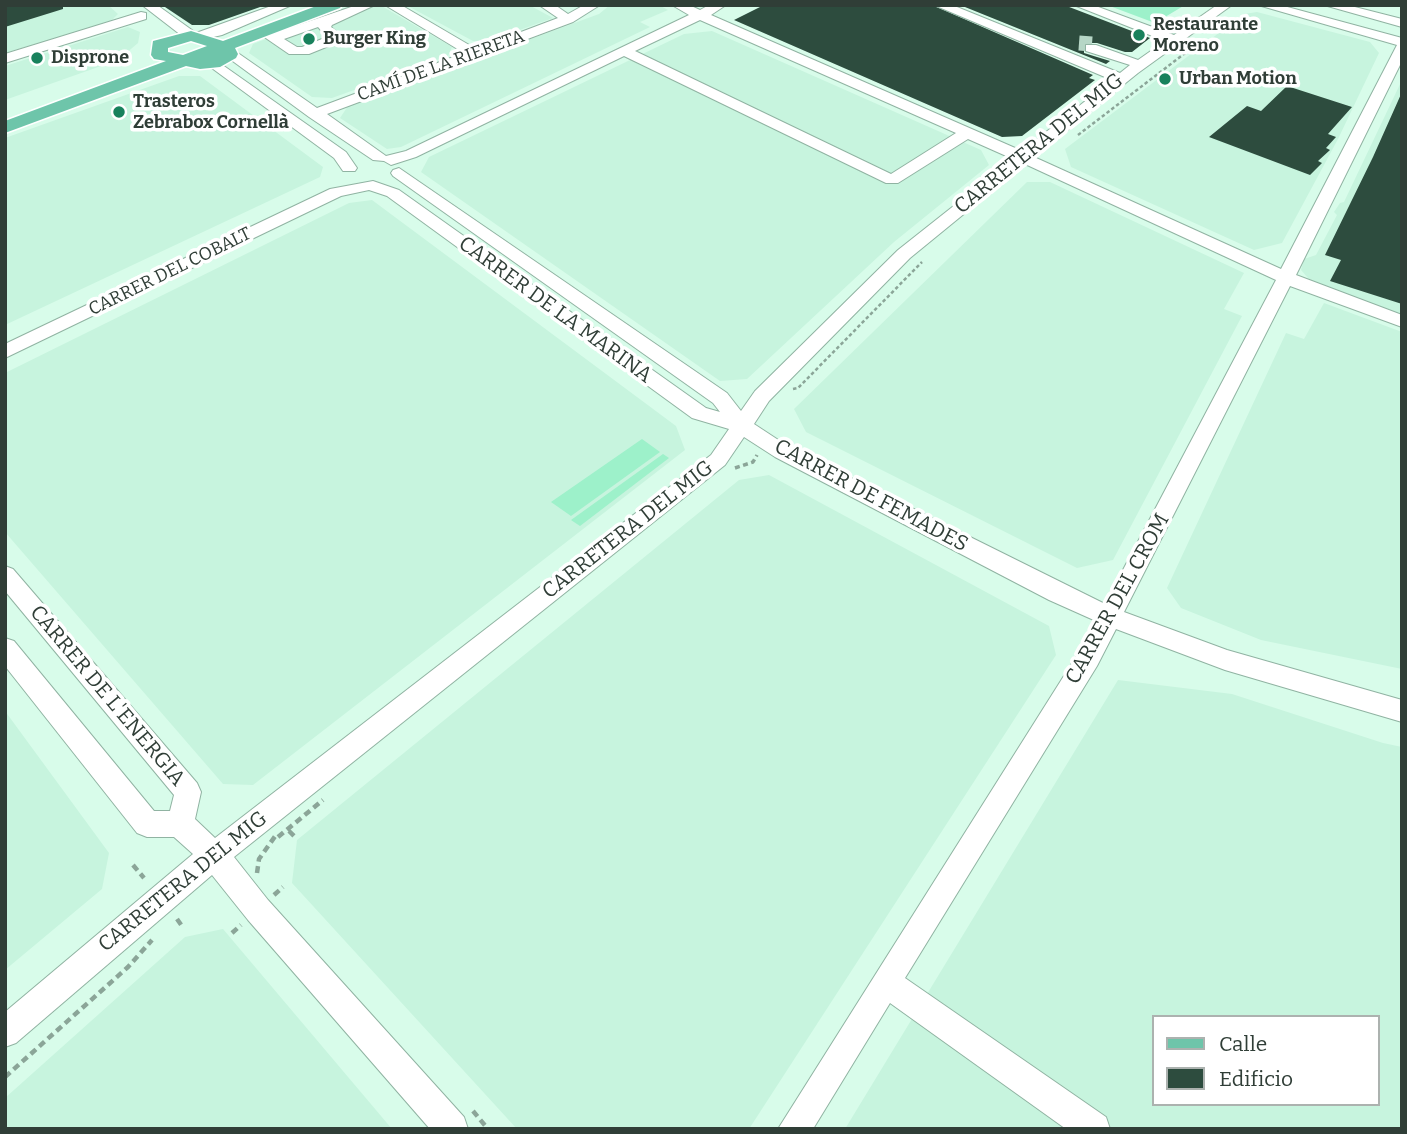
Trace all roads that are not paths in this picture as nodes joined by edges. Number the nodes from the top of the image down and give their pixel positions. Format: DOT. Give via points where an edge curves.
graph roads {
  1 [pos="127,5"];
  2 [pos="286,5"];
  3 [pos="312,5"];
  4 [pos="334,5"];
  5 [pos="369,5"];
  6 [pos="391,5"];
  7 [pos="545,5"];
  8 [pos="594,5"];
  9 [pos="678,5"];
  10 [pos="720,5"];
  11 [pos="940,5"];
  12 [pos="1080,5"];
  13 [pos="1226,5"];
  14 [pos="1264,5"];
  15 [pos="1297,5"];
  16 [pos="1330,5"];
  17 [pos="144,10"];
  18 [pos="700,15"];
  19 [pos="568,19"];
  20 [pos="327,22"];
  21 [pos="1402,23"];
  22 [pos="1402,32"];
  23 [pos="269,35"];
  24 [pos="1174,40"];
  25 [pos="160,44"];
  26 [pos="1402,44"];
  27 [pos="205,49"];
  28 [pos="624,51"];
  29 [pos="475,54"];
  30 [pos="5,59"];
  31 [pos="1122,79"];
  32 [pos="5,110"];
  33 [pos="314,114"];
  34 [pos="5,127"];
  35 [pos="967,133"];
  36 [pos="1023,158"];
  37 [pos="390,163"];
  38 [pos="344,179"];
  39 [pos="370,186"];
  40 [pos="1286,278"];
  41 [pos="1402,321"];
  42 [pos="5,352"];
  43 [pos="741,425"];
  44 [pos="5,575"];
  45 [pos="1111,617"];
  46 [pos="5,648"];
  47 [pos="1402,711"];
  48 [pos="180,824"];
  49 [pos="234,870"];
  50 [pos="886,982"];
  51 [pos="5,1032"];
  52 [pos="461,1118"];
  53 [pos="794,1129"];
  54 [pos="1094,1129"];
  1 -- 17 [label="street"];
  2 -- 27 [label="street" via="217,32"];
  3 -- 27 [label="main road"];
  4 -- 23 [label="main road"];
  5 -- 20 [label="street"];
  6 -- 29 [label="street"];
  7 -- 19 [label="street"];
  8 -- 19 [label="street, CAMÍ DE LA RIERETA"];
  9 -- 18 [label="street"];
  10 -- 18 [label="street"];
  11 -- 31 [label="street" via="1093,51"];
  12 -- 24 [label="street"];
  13 -- 24 [label="street, CARRETERA DEL MIG"];
  14 -- 26 [label="street"];
  15 -- 22 [label="street"];
  16 -- 21 [label="street"];
  17 -- 25 [label="street"];
  17 -- 27 [label="street, CARRER DE FEMADES"];
  17 -- 30 [label="street"];
  18 -- 28 [label="street"];
  18 -- 35 [label="street"];
  19 -- 29 [label="street, CAMÍ DE LA RIERETA"];
  20 -- 23 [label="street"];
  20 -- 23 [label="street" via="324,28 336,38 301,51"];
  23 -- 27 [label="main road"];
  24 -- 31 [label="street, CARRETERA DEL MIG"];
  25 -- 27 [label="main road"];
  25 -- 27 [label="main road"];
  25 -- 32 [label="main road"];
  26 -- 40 [label="street, CARRER DEL CROM"];
  27 -- 33 [label="street, CARRER DE FEMADES"];
  27 -- 34 [label="main road"];
  27 -- 38 [label="street" via="340,155"];
  28 -- 35 [label="street" via="892,180"];
  28 -- 37 [label="street"];
  29 -- 33 [label="street, CAMÍ DE LA RIERETA"];
  31 -- 36 [label="street, CARRETERA DEL MIG"];
  33 -- 37 [label="street, CARRER DE FEMADES"];
  35 -- 36 [label="street"];
  36 -- 40 [label="street"];
  36 -- 43 [label="street, CARRETERA DEL MIG" via="904,254 762,396"];
  37 -- 38 [label="street" via="365,159"];
  37 -- 39 [label="street, CARRER DEL COBALT" via="393,180"];
  37 -- 43 [label="street, CARRER DE FEMADES" via="720,398"];
  38 -- 39 [label="street, CARRER DEL COBALT"];
  38 -- 42 [label="street, CARRER DEL COBALT"];
  39 -- 43 [label="street, CARRER DE LA MARINA" via="393,192 699,413"];
  40 -- 41 [label="street"];
  40 -- 45 [label="street, CARRER DEL CROM"];
  43 -- 45 [label="street, CARRER DE FEMADES" via="782,452"];
  43 -- 49 [label="street, CARRETERA DEL MIG" via="718,460 261,818"];
  44 -- 48 [label="street, CARRER DE L'ENERGIA" via="188,792"];
  45 -- 47 [label="street, CARRER DE FEMADES" via="1225,660"];
  45 -- 50 [label="street, CARRER DEL CROM"];
  46 -- 48 [label="street" via="148,824"];
  48 -- 49 [label="street"];
  49 -- 51 [label="street, CARRETERA DEL MIG" via="138,916"];
  49 -- 52 [label="street"];
  50 -- 53 [label="street, CARRER DEL CROM"];
  50 -- 54 [label="street"];
}
